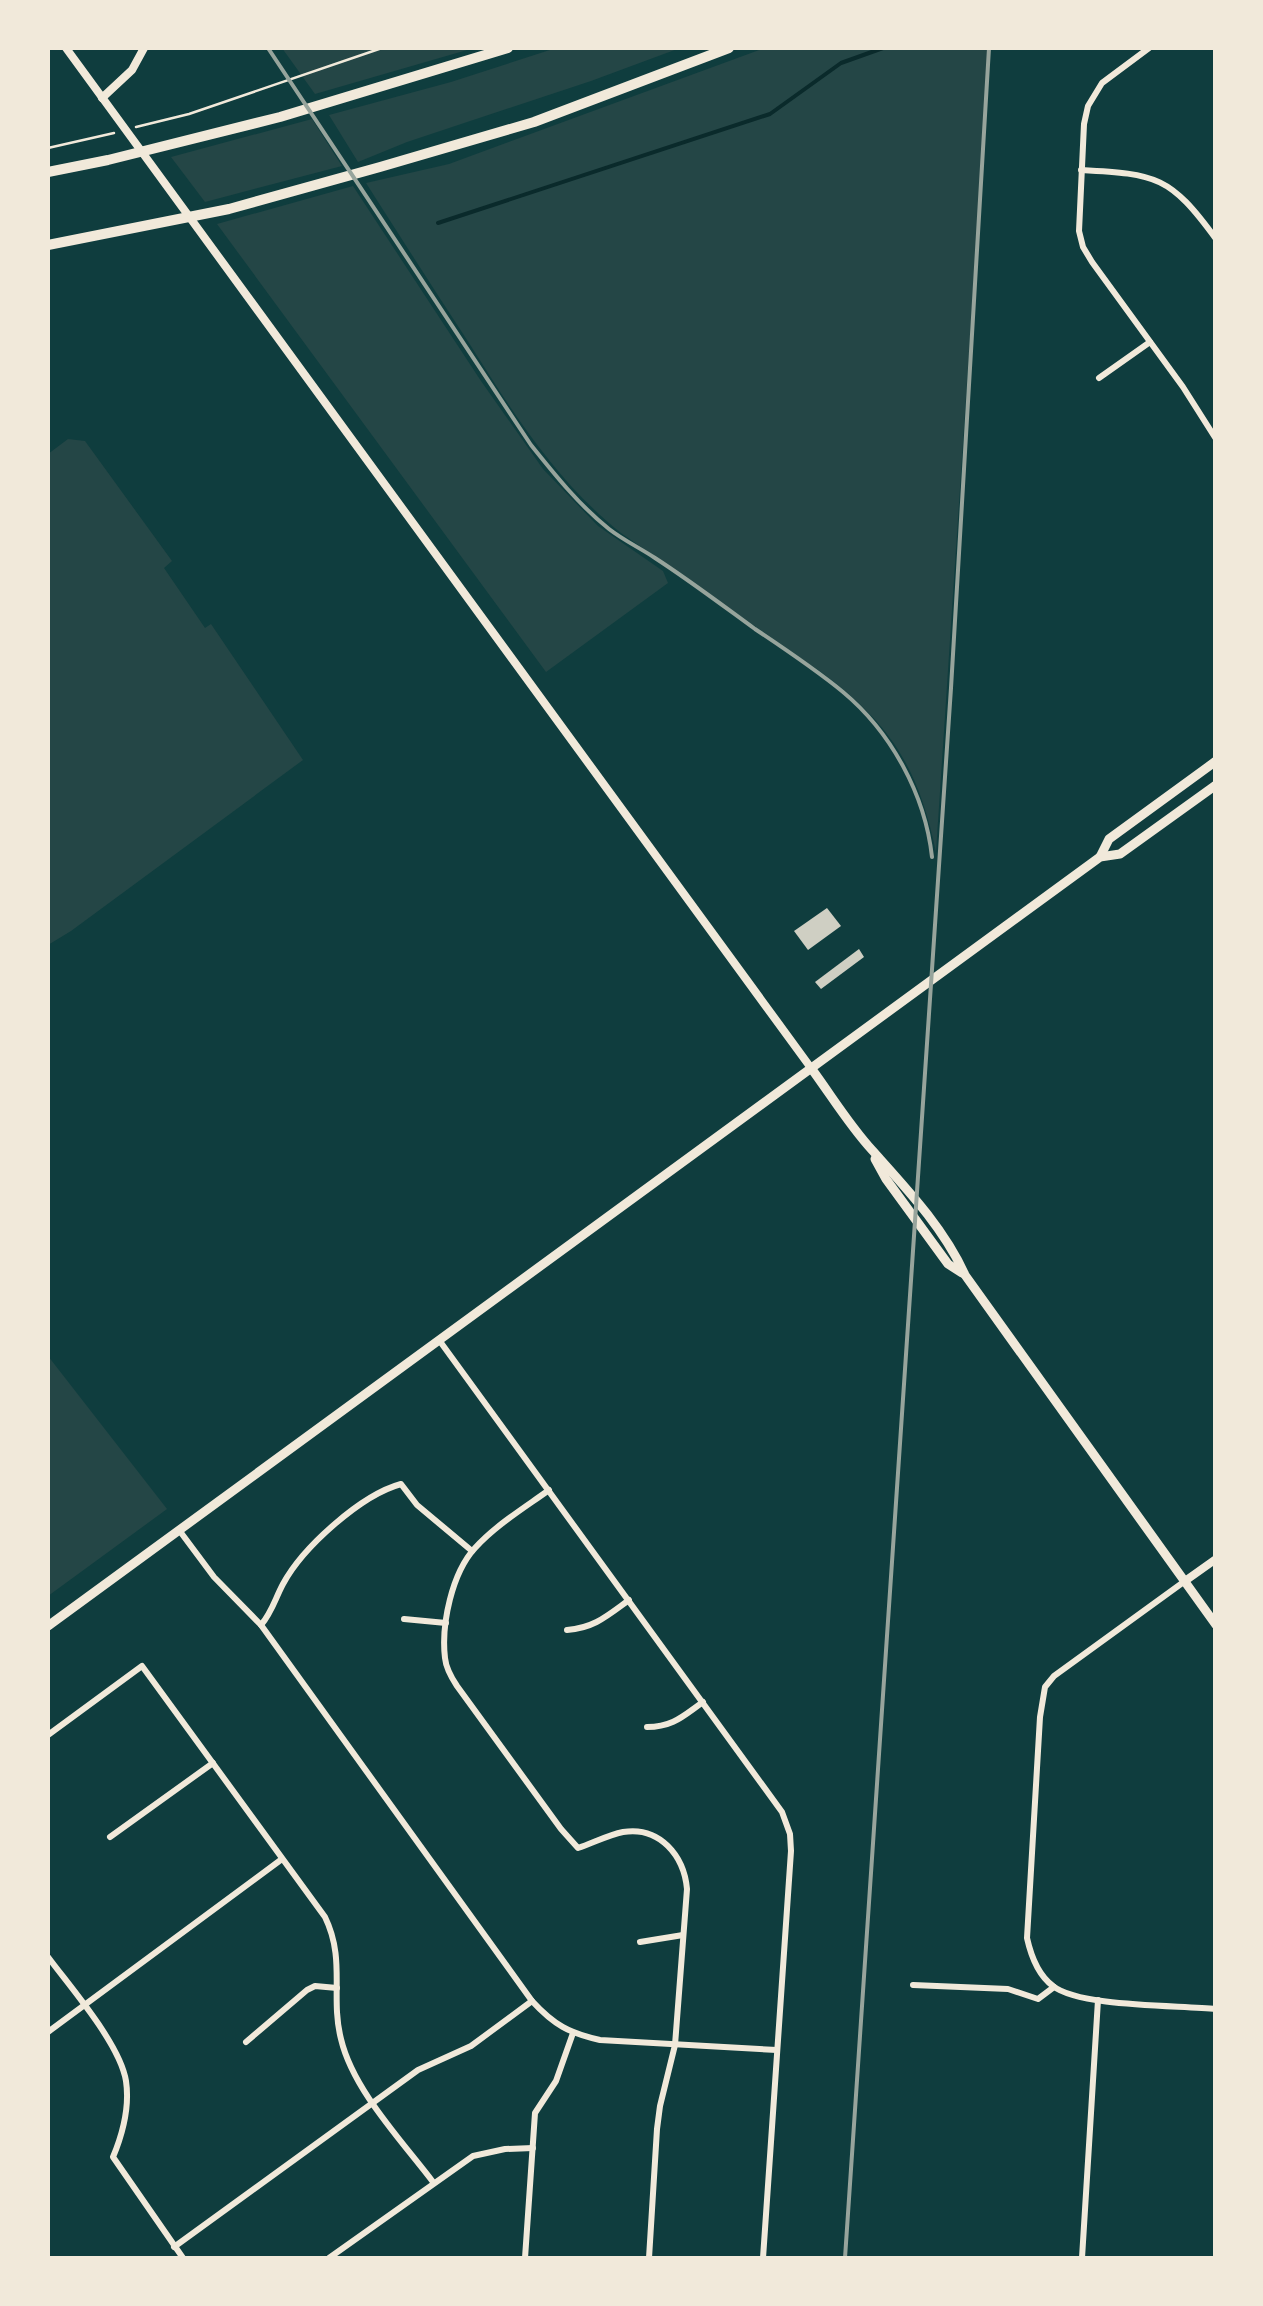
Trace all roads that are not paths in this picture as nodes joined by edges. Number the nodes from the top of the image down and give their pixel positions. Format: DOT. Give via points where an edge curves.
graph roads {
  1 [pos="66,48"];
  2 [pos="144,48"];
  3 [pos="508,48"];
  4 [pos="729,48"];
  5 [pos="1149,48"];
  6 [pos="102,98"];
  7 [pos="1081,170"];
  8 [pos="48,172"];
  9 [pos="1216,239"];
  10 [pos="48,246"];
  11 [pos="1150,342"];
  12 [pos="1099,378"];
  13 [pos="1216,439"];
  14 [pos="1216,761"];
  15 [pos="1216,785"];
  16 [pos="1100,857"];
  17 [pos="811,1068"];
  18 [pos="439,1340"];
  19 [pos="549,1490"];
  20 [pos="179,1530"];
  21 [pos="472,1551"];
  22 [pos="1216,1560"];
  23 [pos="1185,1582"];
  24 [pos="629,1600"];
  25 [pos="404,1620"];
  26 [pos="446,1624"];
  27 [pos="1216,1624"];
  28 [pos="48,1626"];
  29 [pos="261,1626"];
  30 [pos="567,1630"];
  31 [pos="703,1702"];
  32 [pos="647,1726"];
  33 [pos="48,1735"];
  34 [pos="212,1763"];
  35 [pos="110,1837"];
  36 [pos="282,1859"];
  37 [pos="683,1935"];
  38 [pos="640,1942"];
  39 [pos="48,1957"];
  40 [pos="913,1985"];
  41 [pos="337,1988"];
  42 [pos="1054,1988"];
  43 [pos="1098,2000"];
  44 [pos="532,2002"];
  45 [pos="84,2006"];
  46 [pos="1216,2009"];
  47 [pos="48,2032"];
  48 [pos="573,2034"];
  49 [pos="246,2042"];
  50 [pos="675,2045"];
  51 [pos="777,2050"];
  52 [pos="373,2102"];
  53 [pos="533,2148"];
  54 [pos="433,2182"];
  55 [pos="174,2247"];
  56 [pos="183,2258"];
  57 [pos="329,2258"];
  58 [pos="525,2258"];
  59 [pos="648,2258"];
  60 [pos="762,2258"];
  61 [pos="1082,2258"];
  1 -- 6 [label="street"];
  2 -- 6 [label="street"];
  3 -- 8 [label="highway" via="280,117"];
  4 -- 10 [label="highway" via="534,122 380,167 229,209"];
  5 -- 7 [label="street" via="1092,98"];
  6 -- 17 [label="street"];
  7 -- 9 [label="street" via="1128,172 1162,183"];
  7 -- 11 [label="street" via="1083,247"];
  11 -- 12 [label="street"];
  11 -- 13 [label="street"];
  14 -- 16 [label="main road" via="1109,840"];
  15 -- 16 [label="main road" via="1120,854"];
  16 -- 17 [label="main road"];
  17 -- 18 [label="main road"];
  17 -- 23 [label="main road"];
  18 -- 19 [label="street"];
  18 -- 20 [label="main road"];
  19 -- 21 [label="street"];
  19 -- 24 [label="street"];
  20 -- 28 [label="main road"];
  20 -- 29 [label="street"];
  21 -- 26 [label="street"];
  21 -- 29 [label="street" via="401,1484 384,1488 301,1557"];
  22 -- 23 [label="street"];
  23 -- 27 [label="main road"];
  23 -- 42 [label="street" via="1044,1687 1027,1938"];
  24 -- 30 [label="street" via="598,1622"];
  24 -- 31 [label="street"];
  25 -- 26 [label="street"];
  26 -- 37 [label="street" via="451,1676 578,1848 637,1831 677,1854 687,1889"];
  29 -- 44 [label="street"];
  31 -- 32 [label="street" via="673,1723"];
  31 -- 51 [label="street" via="774,1798 790,1834"];
  33 -- 34 [label="street" via="142,1666"];
  34 -- 35 [label="street"];
  34 -- 36 [label="street"];
  36 -- 41 [label="street" via="332,1932"];
  36 -- 45 [label="street"];
  37 -- 38 [label="street"];
  37 -- 50 [label="street"];
  39 -- 45 [label="street"];
  40 -- 42 [label="street" via="1008,1989 1038,1999"];
  41 -- 49 [label="street" via="307,1990"];
  41 -- 52 [label="street" via="341,2042"];
  42 -- 43 [label="street"];
  43 -- 46 [label="street"];
  43 -- 61 [label="street"];
  44 -- 48 [label="street"];
  44 -- 52 [label="street"];
  45 -- 47 [label="street"];
  45 -- 55 [label="street" via="120,2060 126,2081 127,2109 114,2158"];
  48 -- 50 [label="street"];
  48 -- 53 [label="street" via="556,2081 535,2112"];
  50 -- 51 [label="street"];
  50 -- 59 [label="street" via="660,2106"];
  51 -- 60 [label="street"];
  52 -- 54 [label="street"];
  52 -- 55 [label="street"];
  53 -- 54 [label="street" via="473,2156"];
  53 -- 58 [label="street"];
  54 -- 57 [label="street"];
  55 -- 56 [label="street"];
}
